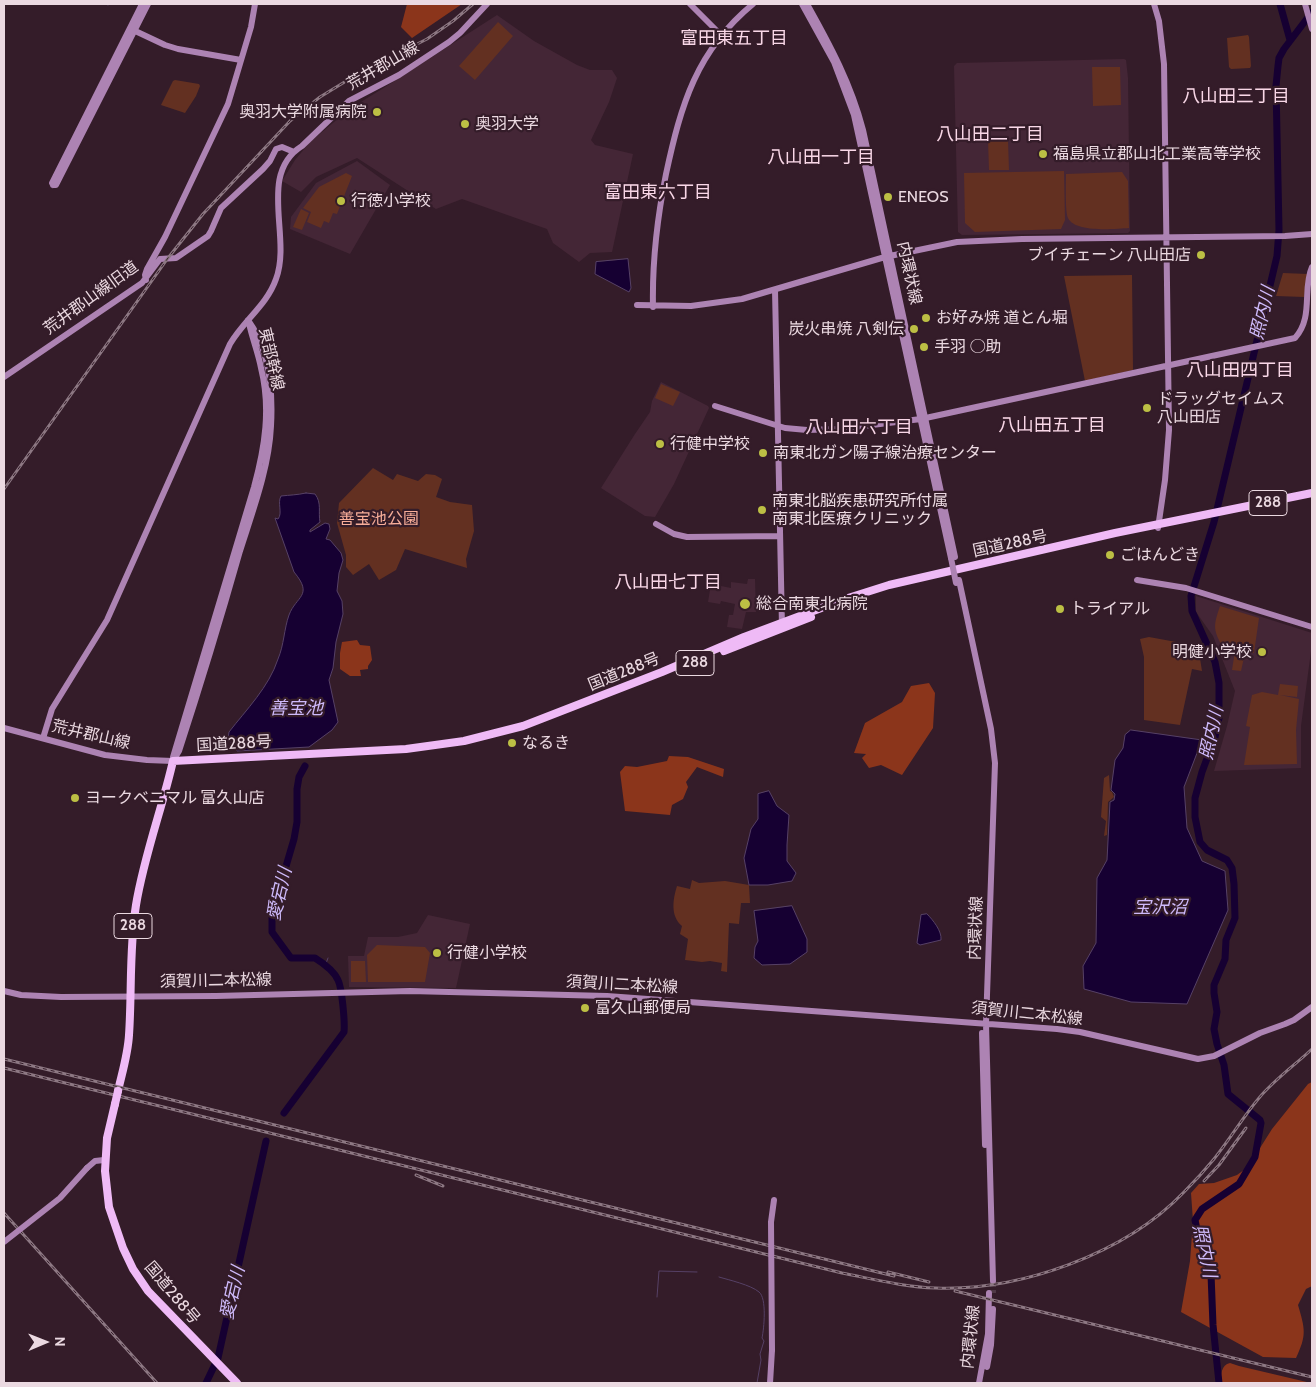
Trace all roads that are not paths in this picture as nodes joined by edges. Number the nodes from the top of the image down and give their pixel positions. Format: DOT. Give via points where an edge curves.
graph roads {
  1 [pos="142,4"];
  2 [pos="148,4"];
  3 [pos="255,4"];
  4 [pos="488,4"];
  5 [pos="690,4"];
  6 [pos="753,4"];
  7 [pos="802,4"];
  8 [pos="807,4"];
  9 [pos="1154,4"];
  10 [pos="1305,4"];
  11 [pos="1312,29"];
  12 [pos="132,30"];
  13 [pos="721,34"];
  14 [pos="241,60"];
  15 [pos="294,152"];
  16 [pos="1312,234"];
  17 [pos="1166,238"];
  18 [pos="888,256"];
  19 [pos="1312,266"];
  20 [pos="146,280"];
  21 [pos="775,290"];
  22 [pos="637,305"];
  23 [pos="653,306"];
  24 [pos="248,320"];
  25 [pos="1168,366"];
  26 [pos="4,377"];
  27 [pos="715,406"];
  28 [pos="923,418"];
  29 [pos="778,427"];
  30 [pos="1312,495"];
  31 [pos="656,524"];
  32 [pos="1158,526"];
  33 [pos="780,536"];
  34 [pos="1137,580"];
  35 [pos="782,626"];
  36 [pos="1312,627"];
  37 [pos="4,730"];
  38 [pos="44,735"];
  39 [pos="172,763"];
  40 [pos="4,991"];
  41 [pos="130,996"];
  42 [pos="1312,1007"];
  43 [pos="984,1023"];
  44 [pos="104,1160"];
  45 [pos="774,1200"];
  46 [pos="4,1242"];
  47 [pos="990,1281"];
  48 [pos="237,1383"];
  49 [pos="770,1383"];
  50 [pos="979,1383"];
  51 [pos="983,1383"];
  1 -- 12 [label="street"];
  2 -- 12 [label="street"];
  3 -- 14 [label="street"];
  4 -- 15 [label="street, 荒井郡山線" via="448,42 398,75 349,101"];
  5 -- 13 [label="street"];
  6 -- 13 [label="street"];
  7 -- 18 [label="street" via="834,62 854,115"];
  8 -- 18 [label="street, 内環状線" via="840,65 858,111"];
  9 -- 17 [label="street" via="1164,64"];
  10 -- 11 [label="street"];
  12 -- 12 [label="street" via="56,185 53,185 52,183"];
  12 -- 14 [label="street" via="178,48"];
  13 -- 23 [label="street" via="692,82 678,123 656,229"];
  14 -- 20 [label="street" via="228,104 147,269"];
  15 -- 20 [label="street, 荒井郡山線旧道" via="282,146 276,149 270,161 221,208 212,232 179,257 160,259"];
  15 -- 24 [label="street, 荒井郡山線" via="284,165 278,183 281,258 277,278 269,295"];
  16 -- 17 [label="street"];
  17 -- 18 [label="street" via="977,240"];
  17 -- 25 [label="street"];
  18 -- 21 [label="street"];
  18 -- 28 [label="street, 内環状線"];
  19 -- 25 [label="street" via="1305,318 1295,338"];
  20 -- 26 [label="street, 荒井郡山線旧道"];
  21 -- 23 [label="street" via="714,304"];
  21 -- 29 [label="street"];
  22 -- 23 [label="street"];
  24 -- 38 [label="street, 荒井郡山線" via="230,344 107,620 52,709"];
  24 -- 39 [label="street, 東部幹線" via="258,336 269,379 272,412 269,447 202,679 179,751"];
  25 -- 28 [label="street"];
  25 -- 32 [label="street" via="1168,458"];
  27 -- 29 [label="street"];
  28 -- 29 [label="street" via="826,430"];
  28 -- 43 [label="street, 内環状線, bridge" via="992,762"];
  29 -- 33 [label="street"];
  30 -- 32 [label="highway, 国道288号 / 288"];
  31 -- 33 [label="street" via="687,537"];
  32 -- 35 [label="highway, 国道288号 / 288" via="918,581"];
  33 -- 35 [label="street"];
  34 -- 36 [label="street" via="1189,589"];
  35 -- 39 [label="highway, 国道288号 / 288" via="542,722 493,738 439,749 402,752"];
  37 -- 39 [label="street, 荒井郡山線" via="104,758"];
  39 -- 41 [label="highway, 国道288号 / 288" via="141,879 132,940"];
  40 -- 41 [label="street, 須賀川二本松線" via="39,996"];
  41 -- 43 [label="street, 須賀川二本松線" via="426,991 606,996"];
  41 -- 44 [label="highway, 国道288号 / 288, bridge" via="128,1044"];
  42 -- 43 [label="street, 須賀川二本松線" via="1294,1020 1207,1059 1194,1059 1076,1031"];
  43 -- 47 [label="street, 内環状線"];
  44 -- 46 [label="street, bridge" via="95,1161 60,1198"];
  44 -- 48 [label="highway, 国道288号 / 288" via="106,1192 113,1223 133,1269 156,1300"];
  45 -- 49 [label="street, bridge" via="771,1222 774,1335"];
  50 -- 51 [label="street, 内環状線" via="991,1293 991,1345"];
}
